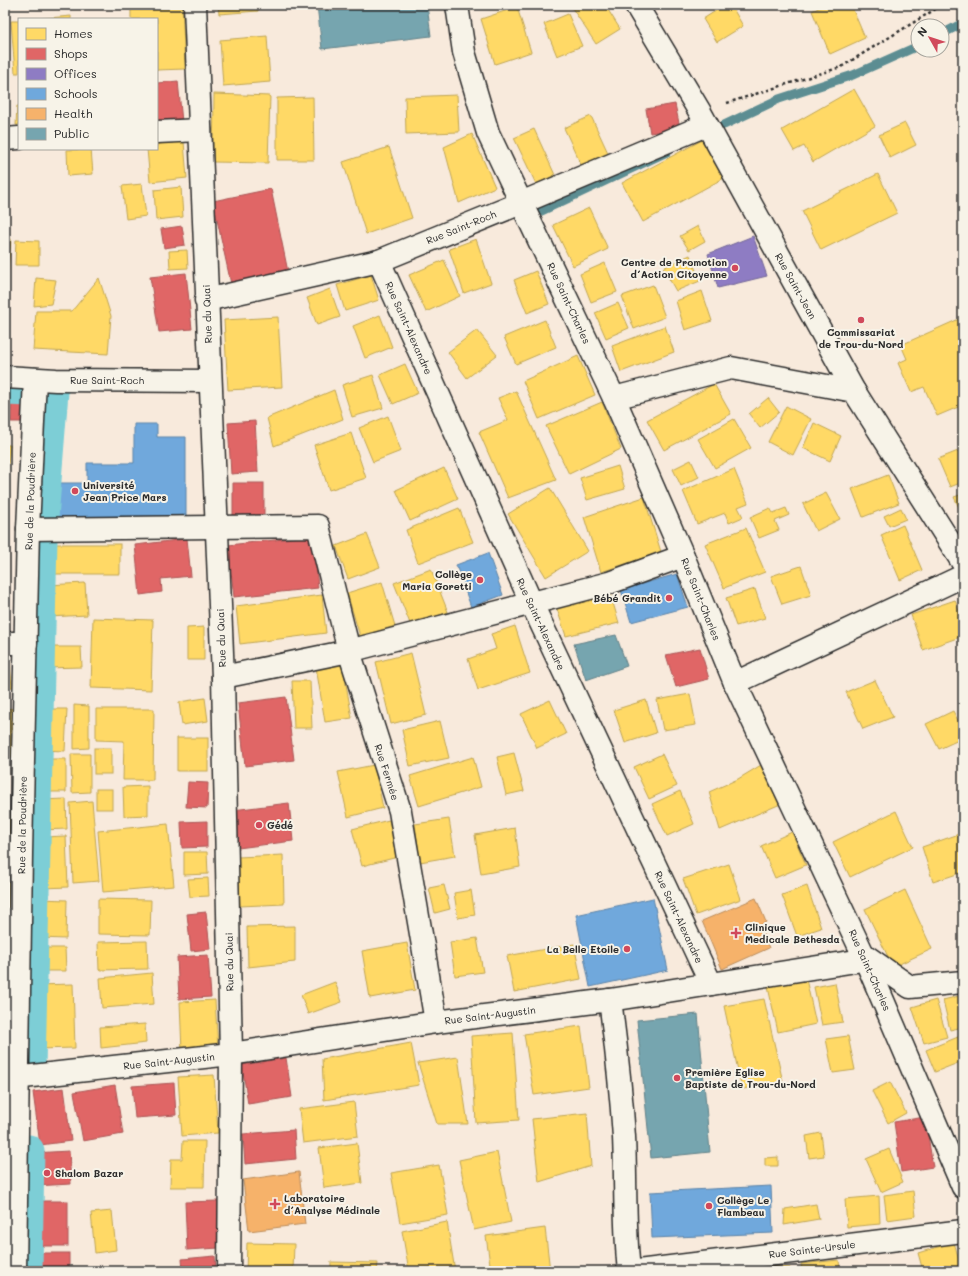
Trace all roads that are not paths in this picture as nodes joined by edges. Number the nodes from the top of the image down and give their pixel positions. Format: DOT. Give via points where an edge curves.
graph roads {
  1 [pos="195,5"];
  2 [pos="457,5"];
  3 [pos="636,5"];
  4 [pos="703,118"];
  5 [pos="200,130"];
  6 [pos="158,132"];
  7 [pos="18,138"];
  8 [pos="5,139"];
  9 [pos="521,203"];
  10 [pos="379,261"];
  11 [pos="206,300"];
  12 [pos="5,377"];
  13 [pos="35,379"];
  14 [pos="210,381"];
  15 [pos="854,391"];
  16 [pos="614,398"];
  17 [pos="216,527"];
  18 [pos="28,529"];
  19 [pos="683,556"];
  20 [pos="963,563"];
  21 [pos="963,576"];
  22 [pos="531,602"];
  23 [pos="5,643"];
  24 [pos="26,643"];
  25 [pos="349,651"];
  26 [pos="223,677"];
  27 [pos="735,683"];
  28 [pos="863,954"];
  29 [pos="963,982"];
  30 [pos="711,984"];
  31 [pos="610,1000"];
  32 [pos="436,1022"];
  33 [pos="231,1054"];
  34 [pos="12,1078"];
  35 [pos="963,1188"];
  36 [pos="963,1231"];
  37 [pos="15,1271"];
  38 [pos="229,1271"];
  39 [pos="628,1271"];
  40 [pos="638,1271"];
  1 -- 5 [label="street, Rue du Quai"];
  2 -- 9 [label="street, Rue Saint-Charles" via="464,52 488,133"];
  3 -- 4 [label="street, Rue Saint-Jean"];
  4 -- 9 [label="street, Rue Saint-Roch"];
  4 -- 15 [label="street, Rue Saint-Jean"];
  5 -- 6 [label="street"];
  5 -- 11 [label="street, Rue du Quai"];
  7 -- 8 [label="street"];
  9 -- 10 [label="street, Rue Saint-Roch"];
  9 -- 16 [label="street, Rue Saint-Charles"];
  10 -- 11 [label="street, Rue Saint-Roch"];
  10 -- 22 [label="street, Rue Saint-Alexandre"];
  11 -- 14 [label="street, Rue du Quai"];
  12 -- 13 [label="street, Rue Saint-Roch"];
  13 -- 14 [label="street, Rue Saint-Roch"];
  13 -- 18 [label="street, Rue de la Poudrière"];
  14 -- 17 [label="street, Rue du Quai"];
  15 -- 16 [label="street" via="731,368"];
  15 -- 20 [label="street, Rue Saint-Jean"];
  16 -- 19 [label="street, Rue Saint-Charles"];
  17 -- 18 [label="street"];
  17 -- 25 [label="street, Rue Fermée" via="318,526"];
  17 -- 26 [label="street, Rue du Quai"];
  18 -- 24 [label="street, Rue de la Poudrière"];
  19 -- 22 [label="street" via="609,583"];
  19 -- 27 [label="street, Rue Saint-Charles"];
  21 -- 27 [label="street"];
  22 -- 25 [label="street"];
  22 -- 30 [label="street, Rue Saint-Alexandre"];
  23 -- 24 [label="street"];
  24 -- 34 [label="street, Rue de la Poudrière"];
  25 -- 26 [label="street"];
  25 -- 32 [label="street, Rue Fermée" via="400,811"];
  26 -- 33 [label="street, Rue du Quai"];
  27 -- 28 [label="street, Rue Saint-Charles"];
  28 -- 29 [label="street" via="910,987"];
  28 -- 30 [label="street, Rue Saint-Augustin" via="856,961"];
  28 -- 35 [label="street, Rue Saint-Charles"];
  30 -- 31 [label="street, Rue Saint-Augustin"];
  31 -- 32 [label="street, Rue Saint-Augustin"];
  31 -- 39 [label="street" via="624,1137 624,1233"];
  32 -- 33 [label="street, Rue Saint-Augustin"];
  33 -- 34 [label="street, Rue Saint-Augustin"];
  33 -- 38 [label="street, Rue du Quai"];
  34 -- 37 [label="street, Rue de la Poudrière"];
  36 -- 40 [label="street, Rue Sainte-Ursule"];
}
